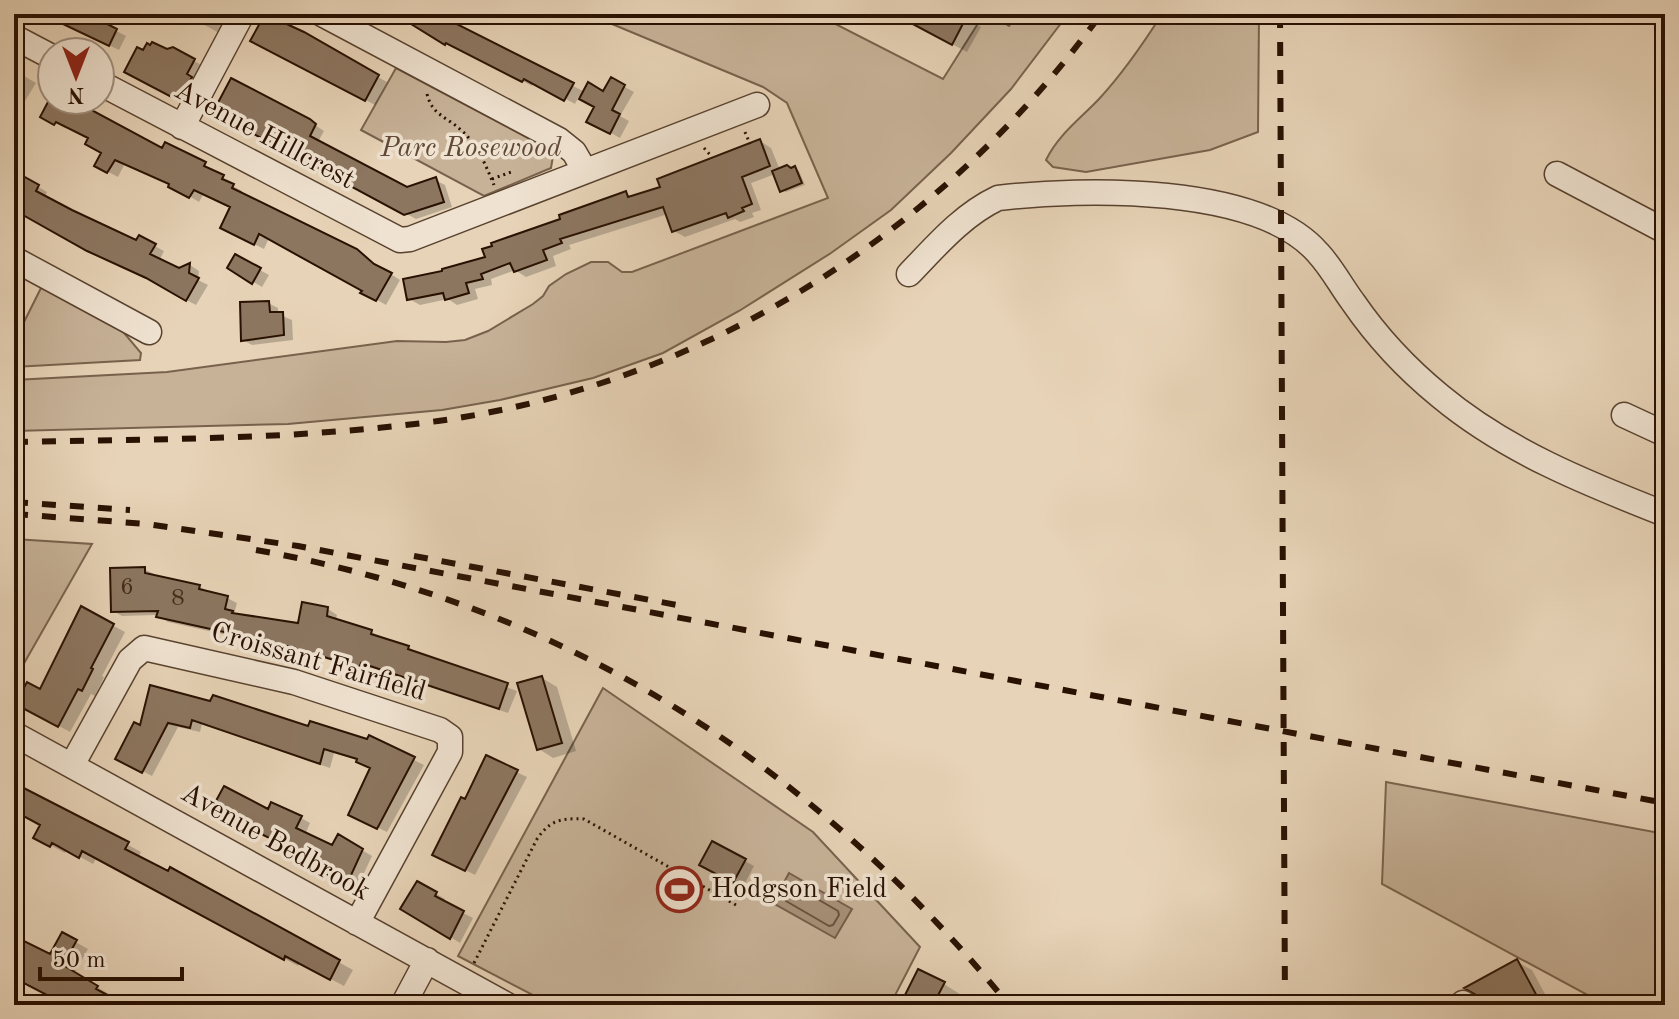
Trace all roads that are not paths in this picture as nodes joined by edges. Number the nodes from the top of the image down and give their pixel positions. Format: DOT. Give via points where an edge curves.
graph roads {
  1 [pos="242,14"];
  2 [pos="322,14"];
  3 [pos="14,37"];
  4 [pos="36,49"];
  5 [pos="116,92"];
  6 [pos="757,105"];
  7 [pos="182,127"];
  8 [pos="585,171"];
  9 [pos="1557,174"];
  10 [pos="1665,231"];
  11 [pos="14,259"];
  12 [pos="909,274"];
  13 [pos="149,332"];
  14 [pos="1624,415"];
  15 [pos="1665,434"];
  16 [pos="1665,514"];
  17 [pos="14,734"];
  18 [pos="72,765"];
  19 [pos="357,923"];
  20 [pos="427,960"];
  21 [pos="403,1005"];
  22 [pos="507,1005"];
  1 -- 7 [label="street"];
  2 -- 8 [label="street" via="559,140"];
  3 -- 4 [label="street"];
  5 -- 7 [label="street, Avenue Hillcrest"];
  6 -- 8 [label="street"];
  7 -- 8 [label="street, Avenue Hillcrest" via="400,240"];
  9 -- 10 [label="street"];
  11 -- 13 [label="street"];
  12 -- 16 [label="street" via="966,217 998,198 1116,192 1253,213 1285,225 1316,250 1379,336 1470,420 1528,456"];
  14 -- 15 [label="street"];
  17 -- 18 [label="street, Avenue Bedbrook"];
  18 -- 19 [label="street, Avenue Bedbrook"];
  18 -- 19 [label="street, Croissant Fairfield" via="126,667 144,648 312,687 440,730 450,737 450,752"];
  19 -- 20 [label="street, Avenue Bedbrook"];
  20 -- 21 [label="street"];
  20 -- 22 [label="street, Avenue Bedbrook"];
}
